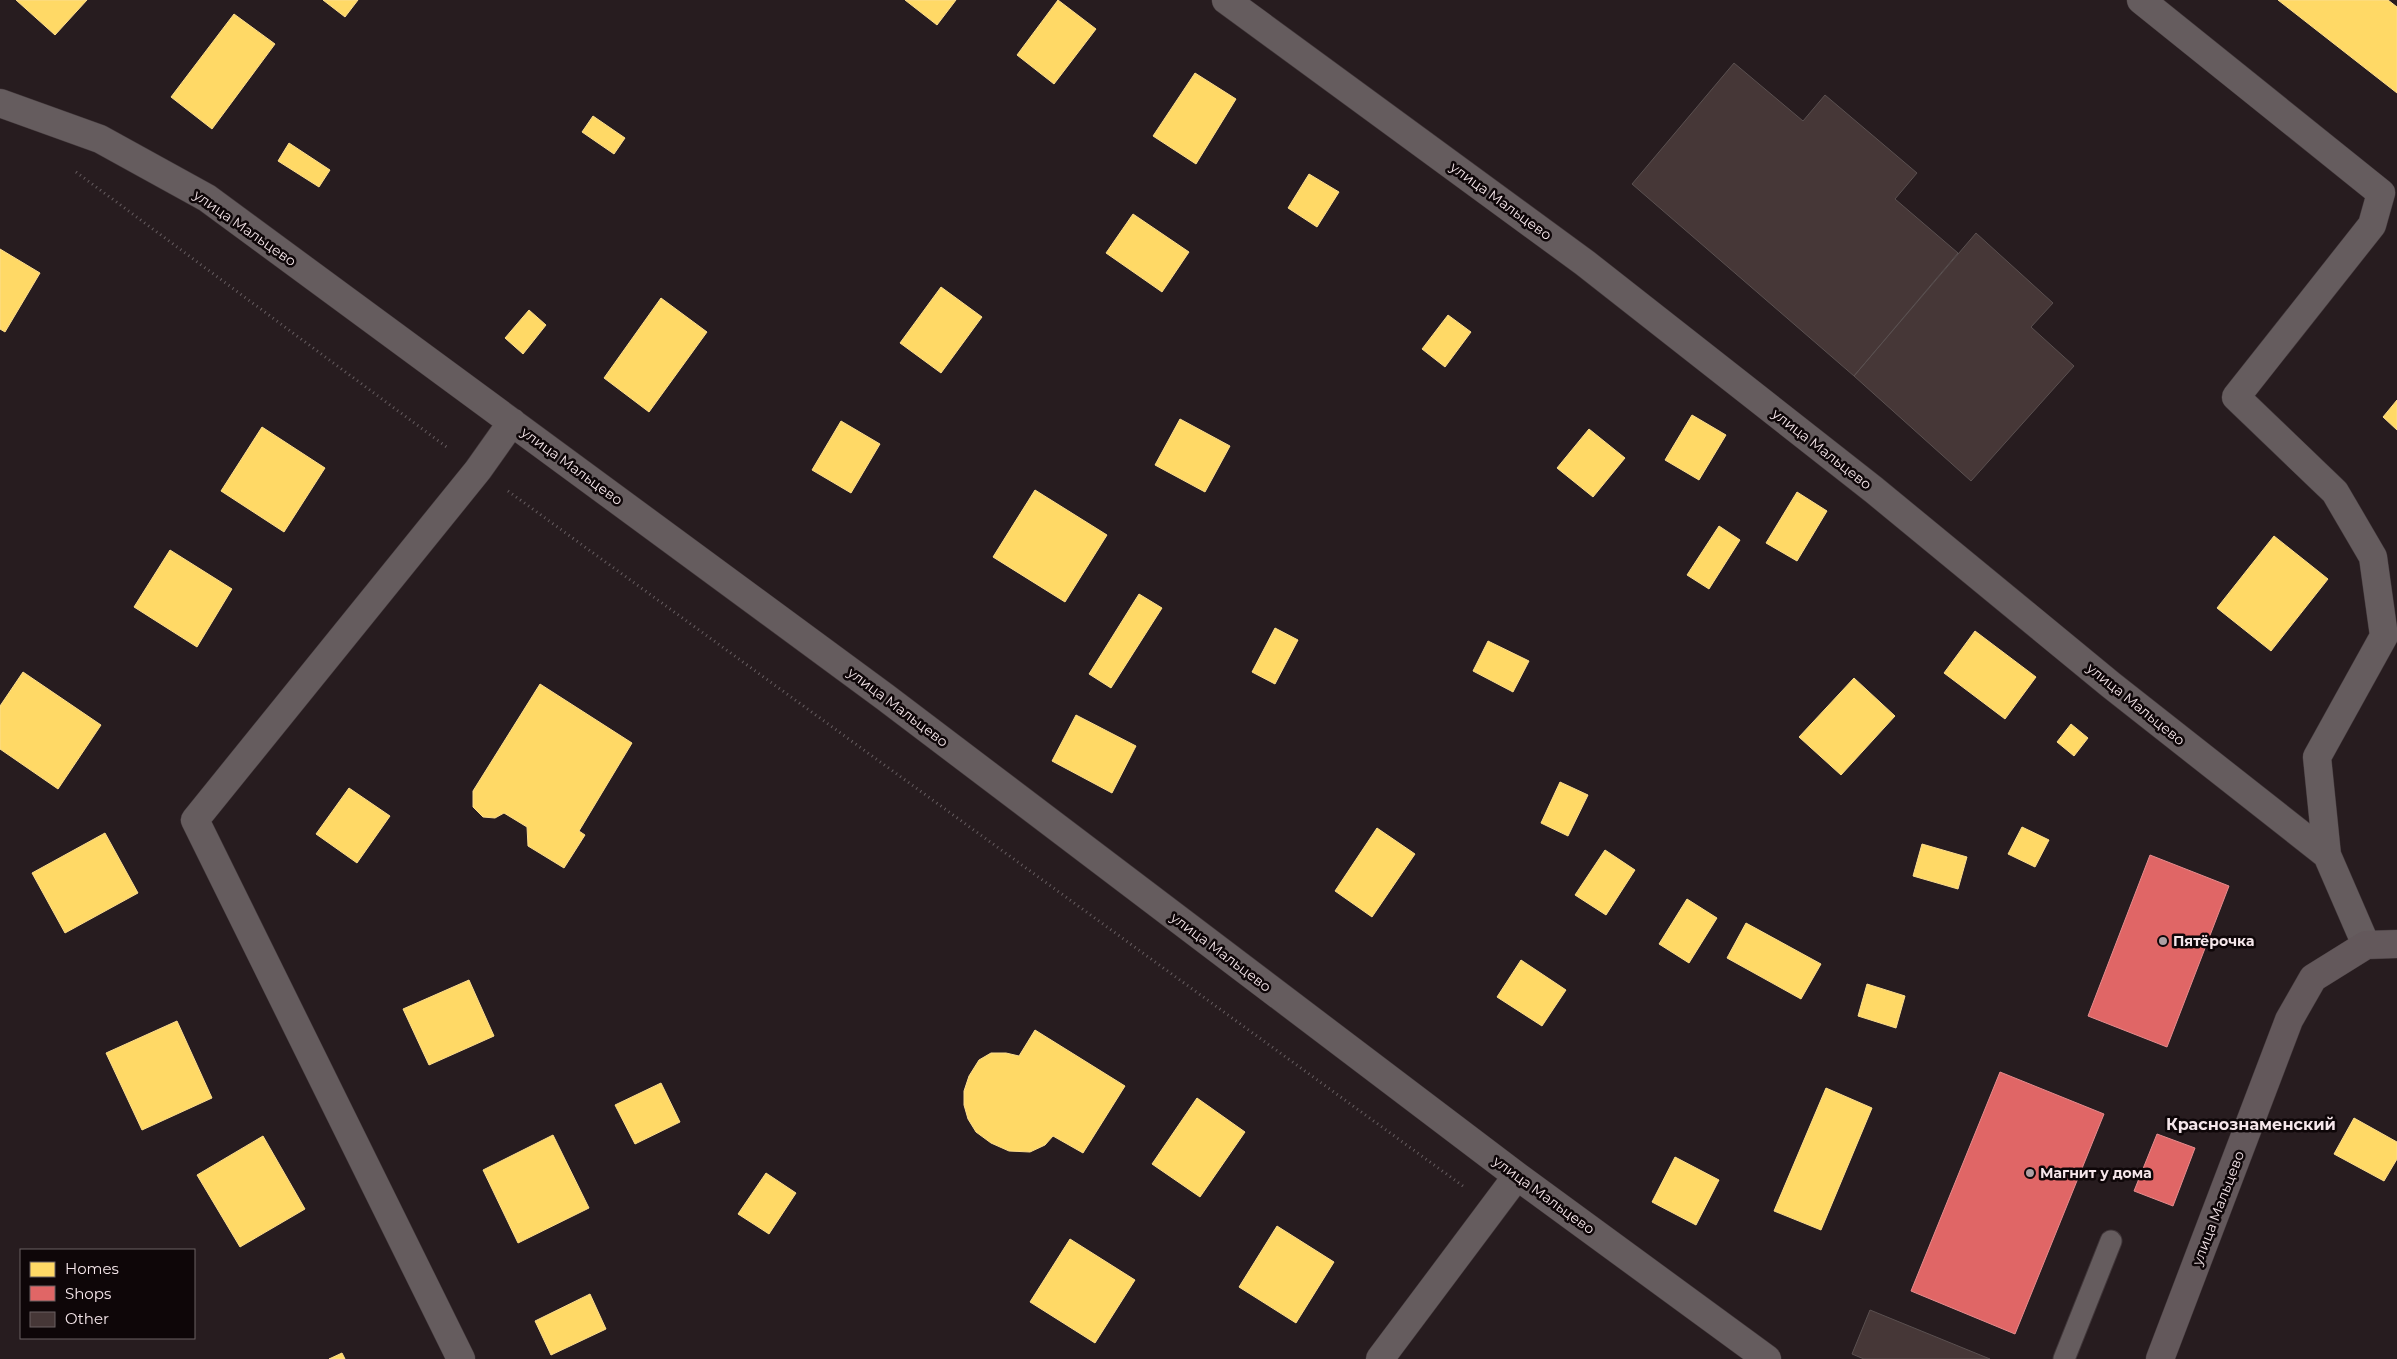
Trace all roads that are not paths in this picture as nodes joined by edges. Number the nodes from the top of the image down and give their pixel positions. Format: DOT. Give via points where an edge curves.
graph roads {
  1 [pos="1226,0"];
  2 [pos="2141,0"];
  3 [pos="0,103"];
  4 [pos="512,422"];
  5 [pos="2327,855"];
  6 [pos="2397,944"];
  7 [pos="2366,945"];
  8 [pos="1517,1176"];
  9 [pos="2111,1241"];
  10 [pos="461,1359"];
  11 [pos="1380,1359"];
  12 [pos="1767,1359"];
  13 [pos="2064,1359"];
  14 [pos="2160,1359"];
  1 -- 5 [label="street, улица Мальцево" via="1585,263 1874,490 2111,685"];
  2 -- 5 [label="street" via="2381,193 2372,225 2236,396 2335,492 2373,557 2384,636 2317,757"];
  3 -- 4 [label="street, улица Мальцево" via="100,139 207,198"];
  4 -- 8 [label="street, улица Мальцево" via="885,697"];
  4 -- 10 [label="street" via="478,470 195,820"];
  5 -- 7 [label="street, улица Мальцево"];
  6 -- 7 [label="street"];
  7 -- 14 [label="street, улица Мальцево" via="2313,978 2289,1020"];
  8 -- 11 [label="street"];
  8 -- 12 [label="street, улица Мальцево"];
  9 -- 13 [label="lane"];
}
